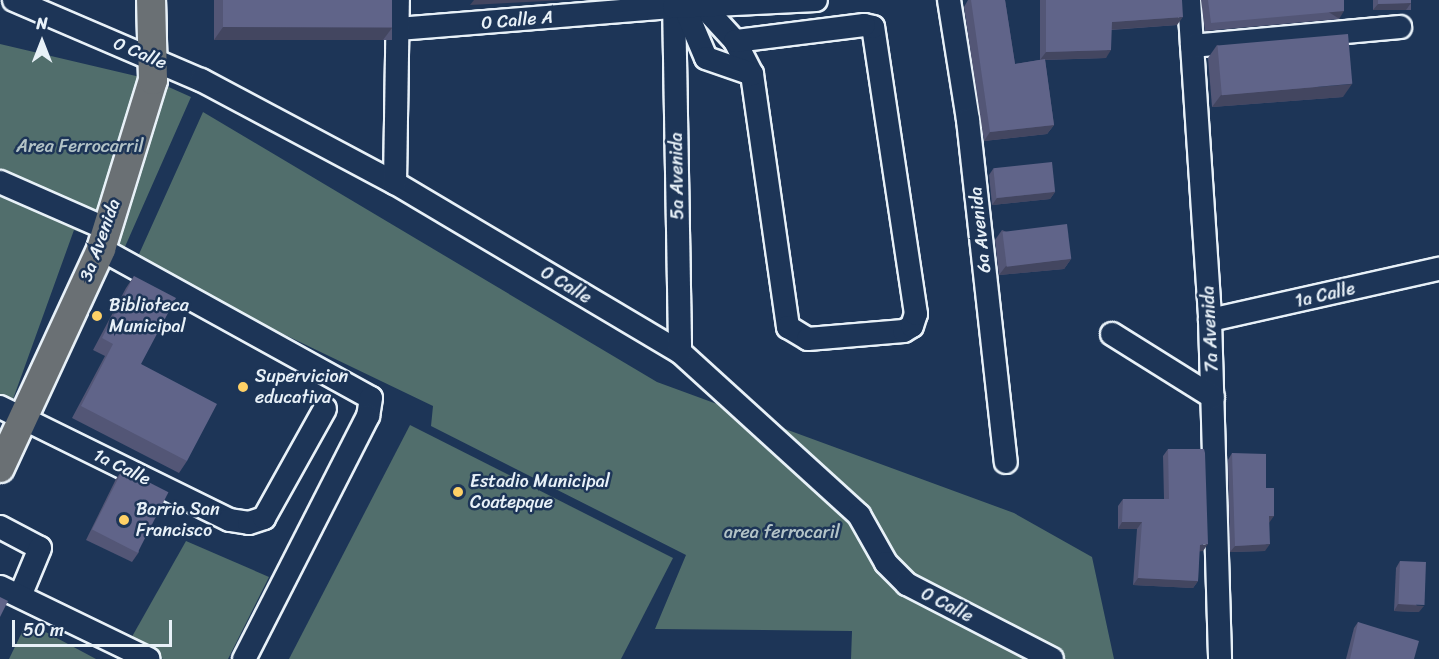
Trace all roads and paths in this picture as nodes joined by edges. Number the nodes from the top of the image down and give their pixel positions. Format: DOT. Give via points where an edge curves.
graph roads {
  1 [pos="14,0"];
  2 [pos="151,0"];
  3 [pos="398,0"];
  4 [pos="816,0"];
  5 [pos="949,0"];
  6 [pos="1189,0"];
  7 [pos="683,5"];
  8 [pos="1400,27"];
  9 [pos="398,29"];
  10 [pos="735,41"];
  11 [pos="1192,46"];
  12 [pos="153,58"];
  13 [pos="752,74"];
  14 [pos="0,182"];
  15 [pos="395,183"];
  16 [pos="104,239"];
  17 [pos="1439,269"];
  18 [pos="1210,320"];
  19 [pos="1112,334"];
  20 [pos="680,352"];
  21 [pos="1213,397"];
  22 [pos="325,409"];
  23 [pos="11,413"];
  24 [pos="1006,462"];
  25 [pos="0,468"];
  26 [pos="0,526"];
  27 [pos="0,587"];
  28 [pos="21,596"];
  29 [pos="149,659"];
  30 [pos="244,659"];
  31 [pos="1052,659"];
  32 [pos="1220,659"];
  1 -- 12 [label="street, 0 Calle"];
  2 -- 12 [label="main road, 3a Avenida"];
  3 -- 9 [label="street"];
  4 -- 7 [label="street, 0 Calle A"];
  5 -- 24 [label="street, 6a Avenida" via="968,120"];
  6 -- 11 [label="street, 7a Avenida"];
  7 -- 9 [label="street, 0 Calle A"];
  7 -- 10 [label="street"];
  7 -- 13 [label="street" via="706,58"];
  7 -- 20 [label="street, 5a Avenida"];
  8 -- 11 [label="street"];
  9 -- 15 [label="street"];
  10 -- 13 [label="street"];
  10 -- 13 [label="street" via="873,27 916,314 912,326 904,331 808,339 788,327"];
  11 -- 18 [label="street, 7a Avenida"];
  12 -- 15 [label="street, 0 Calle"];
  12 -- 16 [label="main road, 3a Avenida" via="153,80"];
  14 -- 16 [label="street"];
  15 -- 20 [label="street, 0 Calle"];
  16 -- 23 [label="main road, 3a Avenida"];
  16 -- 30 [label="street" via="371,398 368,416"];
  17 -- 18 [label="street, 1a Calle"];
  18 -- 21 [label="street, 7a Avenida"];
  19 -- 21 [label="street"];
  20 -- 31 [label="street, 0 Calle" via="859,515 886,563 908,584"];
  21 -- 32 [label="street, 7a Avenida"];
  22 -- 23 [label="street, 1a Calle" via="264,518 249,523 230,520"];
  23 -- 25 [label="main road, 3a Avenida"];
  26 -- 28 [label="street" via="40,548"];
  27 -- 28 [label="street"];
  28 -- 29 [label="street"];
}
